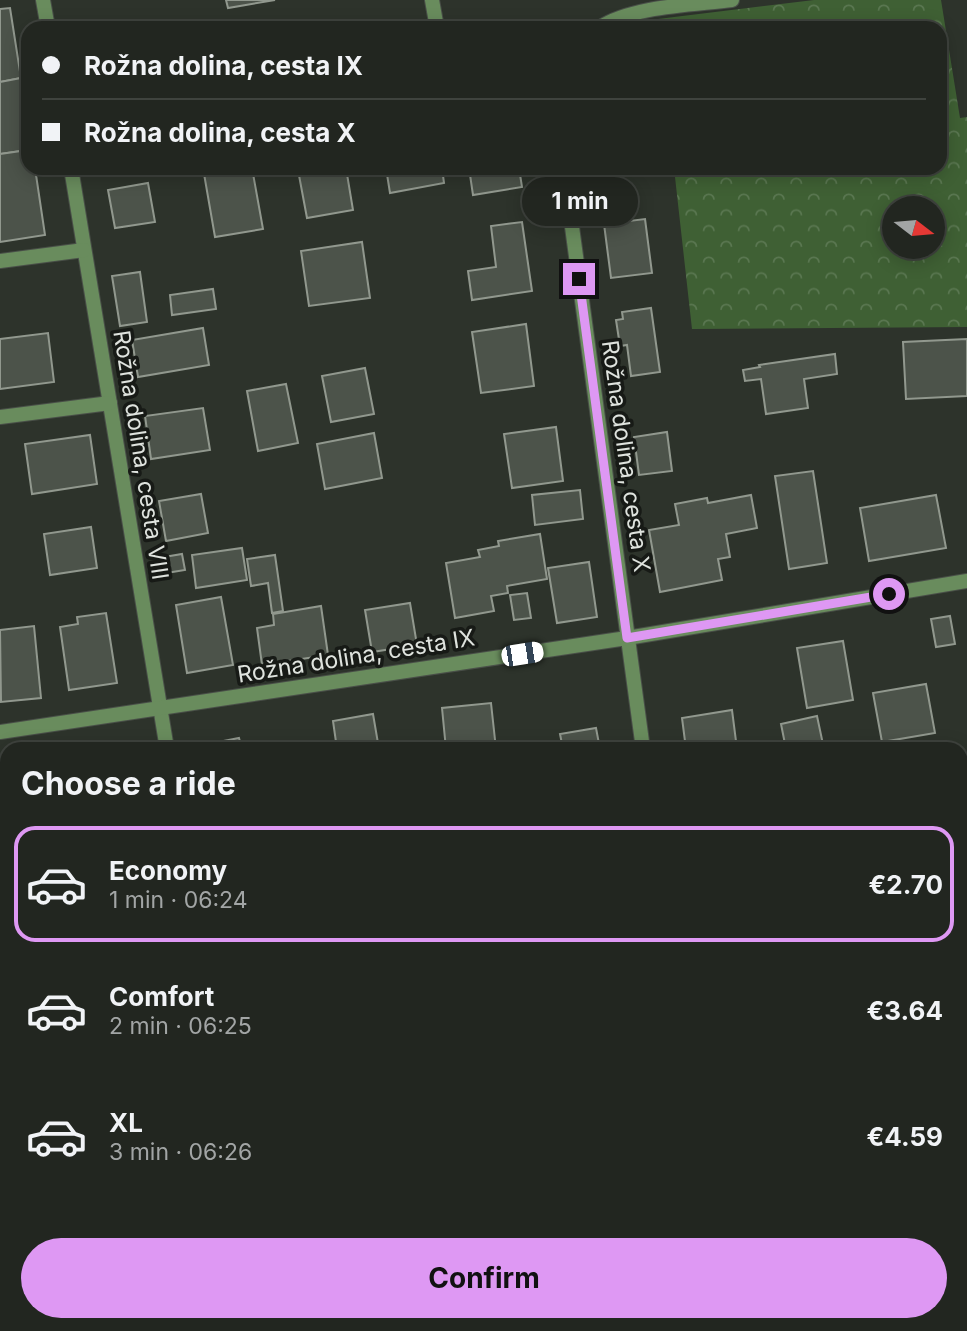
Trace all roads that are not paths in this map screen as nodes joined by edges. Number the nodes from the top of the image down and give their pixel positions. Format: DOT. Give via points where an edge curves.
graph roads {
  1 [pos="43,0"];
  2 [pos="432,0"];
  3 [pos="732,0"];
  4 [pos="47,21"];
  5 [pos="436,21"];
  6 [pos="612,21"];
  7 [pos="73,175"];
  8 [pos="565,175"];
  9 [pos="84,250"];
  10 [pos="0,261"];
  11 [pos="110,403"];
  12 [pos="0,417"];
  13 [pos="967,580"];
  14 [pos="627,638"];
  15 [pos="160,709"];
  16 [pos="0,732"];
  17 [pos="166,742"];
  18 [pos="642,742"];
  1 -- 4 [label="street"];
  2 -- 5 [label="street"];
  3 -- 6 [label="street" via="662,8"];
  7 -- 9 [label="street, Rožna dolina, cesta VIII"];
  8 -- 14 [label="street, Rožna dolina, cesta X"];
  9 -- 10 [label="street"];
  9 -- 11 [label="street, Rožna dolina, cesta VIII"];
  11 -- 12 [label="street"];
  11 -- 15 [label="street, Rožna dolina, cesta VIII"];
  13 -- 14 [label="street, Rožna dolina, cesta IX"];
  14 -- 15 [label="street, Rožna dolina, cesta IX"];
  14 -- 18 [label="street, Rožna dolina, cesta X"];
  15 -- 16 [label="street, Rožna dolina, cesta IX"];
  15 -- 17 [label="street, Rožna dolina, cesta VIII"];
}
